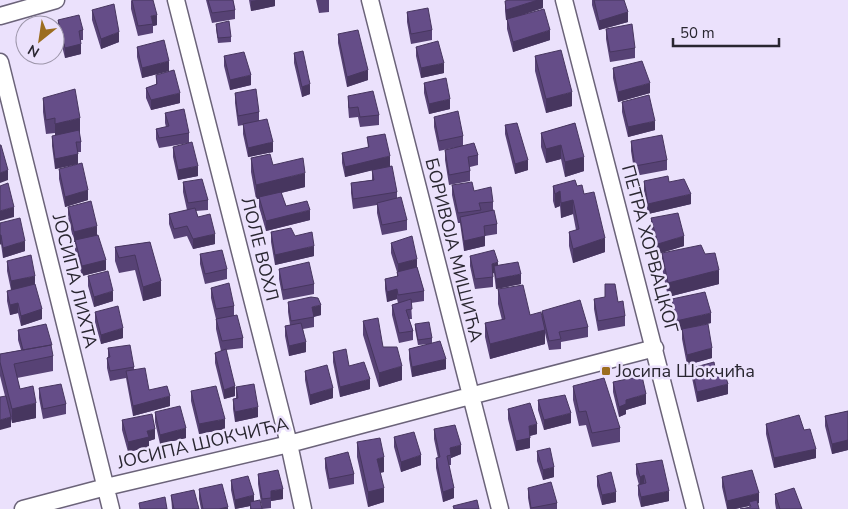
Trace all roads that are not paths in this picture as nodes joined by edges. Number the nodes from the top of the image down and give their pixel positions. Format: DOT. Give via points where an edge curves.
graph roads {
  1 [pos="56,0"];
  2 [pos="176,0"];
  3 [pos="370,0"];
  4 [pos="564,0"];
  5 [pos="0,16"];
  6 [pos="0,62"];
  7 [pos="655,348"];
  8 [pos="470,396"];
  9 [pos="289,444"];
  10 [pos="106,487"];
  11 [pos="23,509"];
  12 [pos="111,509"];
  13 [pos="303,509"];
  14 [pos="500,509"];
  15 [pos="695,509"];
  1 -- 5 [label="street"];
  2 -- 9 [label="street, ЛОЛЕ ВОХЛ"];
  3 -- 8 [label="street, БОРИВОЈА МИШИЋА"];
  4 -- 7 [label="street, ПЕТРА ХОРВАЦКОГ"];
  6 -- 10 [label="street, ЈОСИПА ЛИХТА"];
  7 -- 8 [label="street, ЈОСИПА ШОКЧИЋА"];
  7 -- 15 [label="street, ПЕТРА ХОРВАЦКОГ"];
  8 -- 9 [label="street, ЈОСИПА ШОКЧИЋА"];
  8 -- 14 [label="street, БОРИВОЈА МИШИЋА"];
  9 -- 10 [label="street, ЈОСИПА ШОКЧИЋА"];
  9 -- 13 [label="street, ЛОЛЕ ВОХЛ"];
  10 -- 11 [label="street, ЈОСИПА ШОКЧИЋА"];
  10 -- 12 [label="street, ЈОСИПА ЛИХТА"];
}
